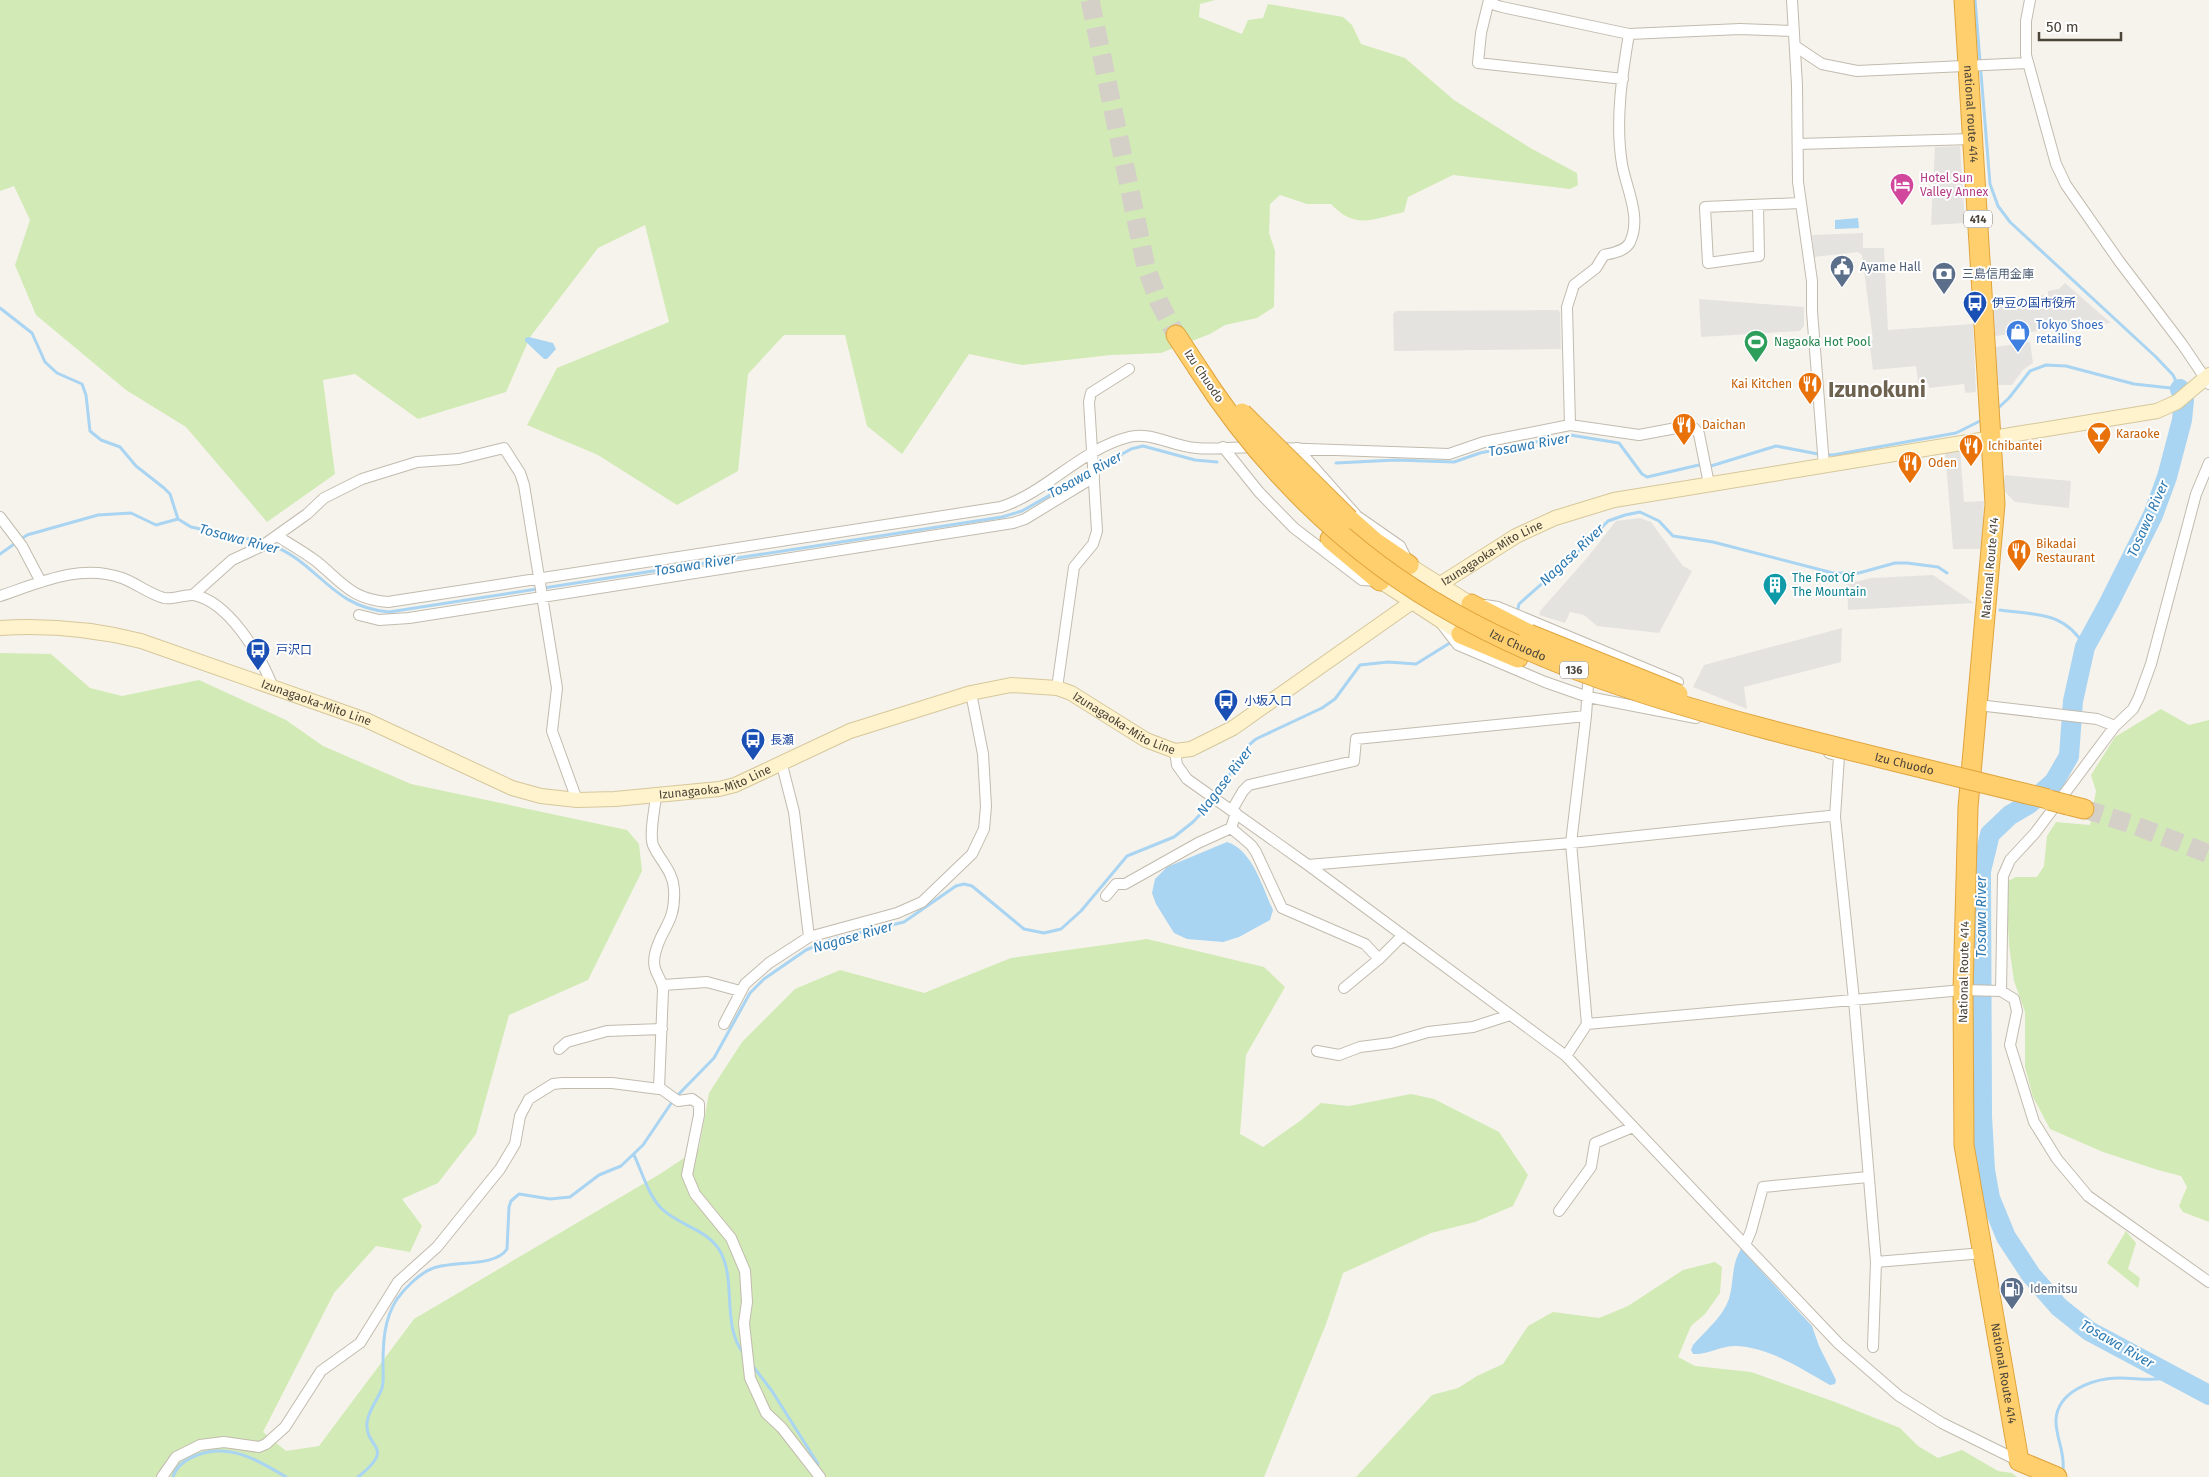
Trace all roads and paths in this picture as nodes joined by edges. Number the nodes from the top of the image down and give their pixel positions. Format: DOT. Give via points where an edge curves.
graph roads {
  1 [pos="1490,0"];
  2 [pos="1792,0"];
  3 [pos="1964,0"];
  4 [pos="2030,0"];
  5 [pos="1793,31"];
  6 [pos="1629,34"];
  7 [pos="1795,46"];
  8 [pos="2028,64"];
  9 [pos="1970,66"];
  10 [pos="1623,79"];
  11 [pos="1973,139"];
  12 [pos="1798,144"];
  13 [pos="1800,203"];
  14 [pos="1758,205"];
  15 [pos="1178,333"];
  16 [pos="1129,369"];
  17 [pos="1202,370"];
  18 [pos="2208,379"];
  19 [pos="1226,398"];
  20 [pos="1570,424"];
  21 [pos="1993,437"];
  22 [pos="1223,447"];
  23 [pos="1297,448"];
  24 [pos="1092,456"];
  25 [pos="2209,463"];
  26 [pos="1824,466"];
  27 [pos="1094,476"];
  28 [pos="1709,484"];
  29 [pos="0,517"];
  30 [pos="277,536"];
  31 [pos="1409,566"];
  32 [pos="540,580"];
  33 [pos="1380,581"];
  34 [pos="40,582"];
  35 [pos="1440,586"];
  36 [pos="193,595"];
  37 [pos="0,596"];
  38 [pos="542,596"];
  39 [pos="1412,602"];
  40 [pos="1471,604"];
  41 [pos="359,615"];
  42 [pos="1439,620"];
  43 [pos="0,628"];
  44 [pos="1461,634"];
  45 [pos="1590,647"];
  46 [pos="1678,682"];
  47 [pos="272,685"];
  48 [pos="1057,688"];
  49 [pos="971,694"];
  50 [pos="1588,697"];
  51 [pos="1677,704"];
  52 [pos="1698,704"];
  53 [pos="1978,705"];
  54 [pos="1586,716"];
  55 [pos="2115,726"];
  56 [pos="1175,751"];
  57 [pos="782,765"];
  58 [pos="656,796"];
  59 [pos="577,800"];
  60 [pos="1234,812"];
  61 [pos="1835,818"];
  62 [pos="1231,828"];
  63 [pos="1571,843"];
  64 [pos="1308,865"];
  65 [pos="1106,896"];
  66 [pos="1403,935"];
  67 [pos="809,937"];
  68 [pos="1379,959"];
  69 [pos="663,985"];
  70 [pos="1344,988"];
  71 [pos="1967,990"];
  72 [pos="740,991"];
  73 [pos="1996,991"];
  74 [pos="1854,1000"];
  75 [pos="1510,1015"];
  76 [pos="724,1024"];
  77 [pos="1587,1024"];
  78 [pos="662,1029"];
  79 [pos="559,1049"];
  80 [pos="1317,1051"];
  81 [pos="1566,1056"];
  82 [pos="660,1088"];
  83 [pos="1633,1127"];
  84 [pos="1868,1177"];
  85 [pos="1558,1211"];
  86 [pos="1745,1245"];
  87 [pos="1982,1253"];
  88 [pos="1876,1262"];
  89 [pos="2209,1282"];
  90 [pos="1873,1347"];
  91 [pos="2019,1461"];
  92 [pos="162,1477"];
  93 [pos="820,1477"];
  94 [pos="2058,1477"];
  1 -- 6 [label="street" via="1502,7"];
  1 -- 10 [label="street" via="1478,63"];
  2 -- 5 [label="street"];
  3 -- 9 [label="highway, national route 414 / 414"];
  4 -- 8 [label="street" via="2025,38"];
  5 -- 6 [label="street" via="1740,29"];
  5 -- 7 [label="street"];
  6 -- 10 [label="street"];
  7 -- 9 [label="street" via="1812,60 1857,71"];
  7 -- 12 [label="street"];
  8 -- 9 [label="street"];
  8 -- 18 [label="street" via="2052,153 2066,185 2118,261"];
  9 -- 11 [label="highway, national route 414 / 414"];
  10 -- 20 [label="street" via="1620,109 1622,162 1632,202 1632,235 1630,244 1604,255 1596,268 1572,289 1568,307"];
  11 -- 12 [label="street"];
  11 -- 21 [label="highway, national route 414 / 414"];
  12 -- 13 [label="street"];
  13 -- 14 [label="street"];
  13 -- 26 [label="street" via="1812,281"];
  14 -- 14 [label="street" via="1705,206 1708,263 1759,256"];
  15 -- 17 [label="highway, Izu Chuodo / 136"];
  16 -- 24 [label="street" via="1091,393"];
  17 -- 19 [label="highway, Izu Chuodo / 136"];
  17 -- 33 [label="highway, bridge" via="1214,403 1270,479 1330,539"];
  17 -- 51 [label="highway, Izu Chuodo / 136, bridge" via="1239,427 1304,499 1362,552 1392,574 1498,637 1575,670"];
  18 -- 21 [label="main road, Izunagaoka-Mito Line" via="2177,402 2157,411"];
  19 -- 31 [label="highway, bridge" via="1349,519"];
  19 -- 52 [label="highway, Izu Chuodo / 136" via="1301,488 1365,546 1420,584 1479,619 1546,651"];
  20 -- 23 [label="street" via="1484,442 1449,454"];
  20 -- 28 [label="street" via="1627,434 1679,426 1694,428 1699,434"];
  21 -- 26 [label="main road, Izunagaoka-Mito Line"];
  21 -- 53 [label="highway, National Route 414 / 414" via="1995,504"];
  22 -- 23 [label="street"];
  22 -- 24 [label="street" via="1197,448 1130,436"];
  22 -- 33 [label="street" via="1259,492 1294,528 1362,580"];
  23 -- 31 [label="street" via="1357,516 1400,546"];
  24 -- 27 [label="street"];
  24 -- 32 [label="street" via="1020,499 1001,506"];
  25 -- 55 [label="street" via="2193,503 2140,697"];
  26 -- 28 [label="main road, Izunagaoka-Mito Line"];
  27 -- 38 [label="street" via="1025,519 1013,523"];
  27 -- 48 [label="street" via="1098,531 1093,544 1074,567"];
  28 -- 35 [label="main road, Izunagaoka-Mito Line" via="1614,500 1555,518 1516,536"];
  29 -- 34 [label="street" via="22,546"];
  30 -- 32 [label="street" via="316,561 346,588 374,601 388,602"];
  30 -- 32 [label="street" via="324,498 362,479 417,462 459,459 504,448 524,485"];
  30 -- 36 [label="street" via="232,560"];
  31 -- 35 [label="main road"];
  32 -- 38 [label="street"];
  33 -- 39 [label="main road"];
  34 -- 36 [label="street" via="63,574 109,574 165,598"];
  34 -- 37 [label="street"];
  35 -- 39 [label="main road, Izunagaoka-Mito Line"];
  35 -- 40 [label="main road"];
  36 -- 47 [label="street" via="221,608 238,627 264,666"];
  38 -- 41 [label="street" via="399,619 379,620"];
  38 -- 59 [label="street" via="557,688 552,731"];
  39 -- 42 [label="main road"];
  39 -- 56 [label="main road, Izunagaoka-Mito Line" via="1233,728 1205,744"];
  40 -- 45 [label="street" via="1498,607"];
  40 -- 52 [label="highway, bridge" via="1529,634"];
  42 -- 44 [label="main road"];
  42 -- 50 [label="street" via="1458,645"];
  43 -- 47 [label="main road, Izunagaoka-Mito Line" via="69,627 107,632"];
  44 -- 51 [label="highway, bridge" via="1585,683"];
  45 -- 46 [label="street"];
  45 -- 50 [label="street"];
  47 -- 59 [label="main road, Izunagaoka-Mito Line" via="366,720 512,788 541,796"];
  48 -- 49 [label="main road, Izunagaoka-Mito Line" via="1010,685"];
  48 -- 56 [label="main road, Izunagaoka-Mito Line" via="1084,700 1146,740"];
  49 -- 57 [label="main road, Izunagaoka-Mito Line" via="850,731"];
  49 -- 67 [label="street" via="983,754 986,806 984,829 972,854 922,902 897,913"];
  50 -- 54 [label="street"];
  50 -- 61 [label="street" via="1694,718 1840,756"];
  51 -- 52 [label="highway, Izu Chuodo / 136, bridge" via="1805,739 2064,799"];
  53 -- 55 [label="street" via="2097,719"];
  53 -- 71 [label="highway, National Route 414 / 414" via="1968,807"];
  54 -- 60 [label="street" via="1356,739 1354,761 1249,785"];
  54 -- 63 [label="street"];
  55 -- 73 [label="street" via="2036,833 2010,860 2003,876"];
  56 -- 60 [label="street" via="1180,771"];
  57 -- 58 [label="main road, Izunagaoka-Mito Line" via="719,789"];
  57 -- 67 [label="street" via="794,812"];
  58 -- 59 [label="main road, Izunagaoka-Mito Line"];
  58 -- 69 [label="street" via="653,844 668,869 674,888 673,915 655,955 655,974"];
  60 -- 62 [label="street"];
  60 -- 64 [label="street"];
  61 -- 63 [label="street"];
  61 -- 74 [label="street"];
  62 -- 65 [label="street" via="1126,884 1116,884"];
  62 -- 68 [label="street" via="1256,852 1282,908 1365,944"];
  63 -- 64 [label="street"];
  63 -- 77 [label="street"];
  64 -- 66 [label="street"];
  66 -- 68 [label="street"];
  66 -- 75 [label="street"];
  67 -- 72 [label="street" via="769,963"];
  68 -- 70 [label="street"];
  69 -- 72 [label="street" via="707,982"];
  69 -- 78 [label="street"];
  71 -- 73 [label="street"];
  71 -- 74 [label="street"];
  71 -- 87 [label="highway, National Route 414 / 414" via="1964,1145"];
  72 -- 76 [label="street"];
  73 -- 89 [label="street" via="2014,999 2017,1011 2010,1045 2034,1122 2058,1160 2088,1196"];
  74 -- 77 [label="street"];
  74 -- 84 [label="street"];
  75 -- 80 [label="street" via="1473,1027 1428,1032 1339,1055"];
  75 -- 81 [label="street"];
  77 -- 81 [label="street"];
  78 -- 79 [label="street" via="607,1031 568,1042"];
  78 -- 82 [label="street"];
  81 -- 83 [label="street"];
  82 -- 92 [label="street" via="612,1083 563,1083 553,1084 529,1099 520,1116 515,1144 500,1170 437,1247 394,1287 360,1343 321,1370 285,1427 259,1447 224,1442 200,1445 176,1457"];
  82 -- 93 [label="street" via="675,1098 696,1101 700,1108 688,1166 689,1184 702,1205 731,1238 745,1271 747,1302 744,1323 750,1378 766,1413 782,1428"];
  83 -- 85 [label="street" via="1595,1143 1591,1166"];
  83 -- 86 [label="street"];
  84 -- 86 [label="street" via="1763,1187"];
  84 -- 88 [label="street"];
  86 -- 91 [label="street" via="1839,1344 1899,1396 1942,1423"];
  87 -- 88 [label="street"];
  87 -- 91 [label="highway, National Route 414 / 414"];
  88 -- 90 [label="street"];
  91 -- 94 [label="highway"];
}
